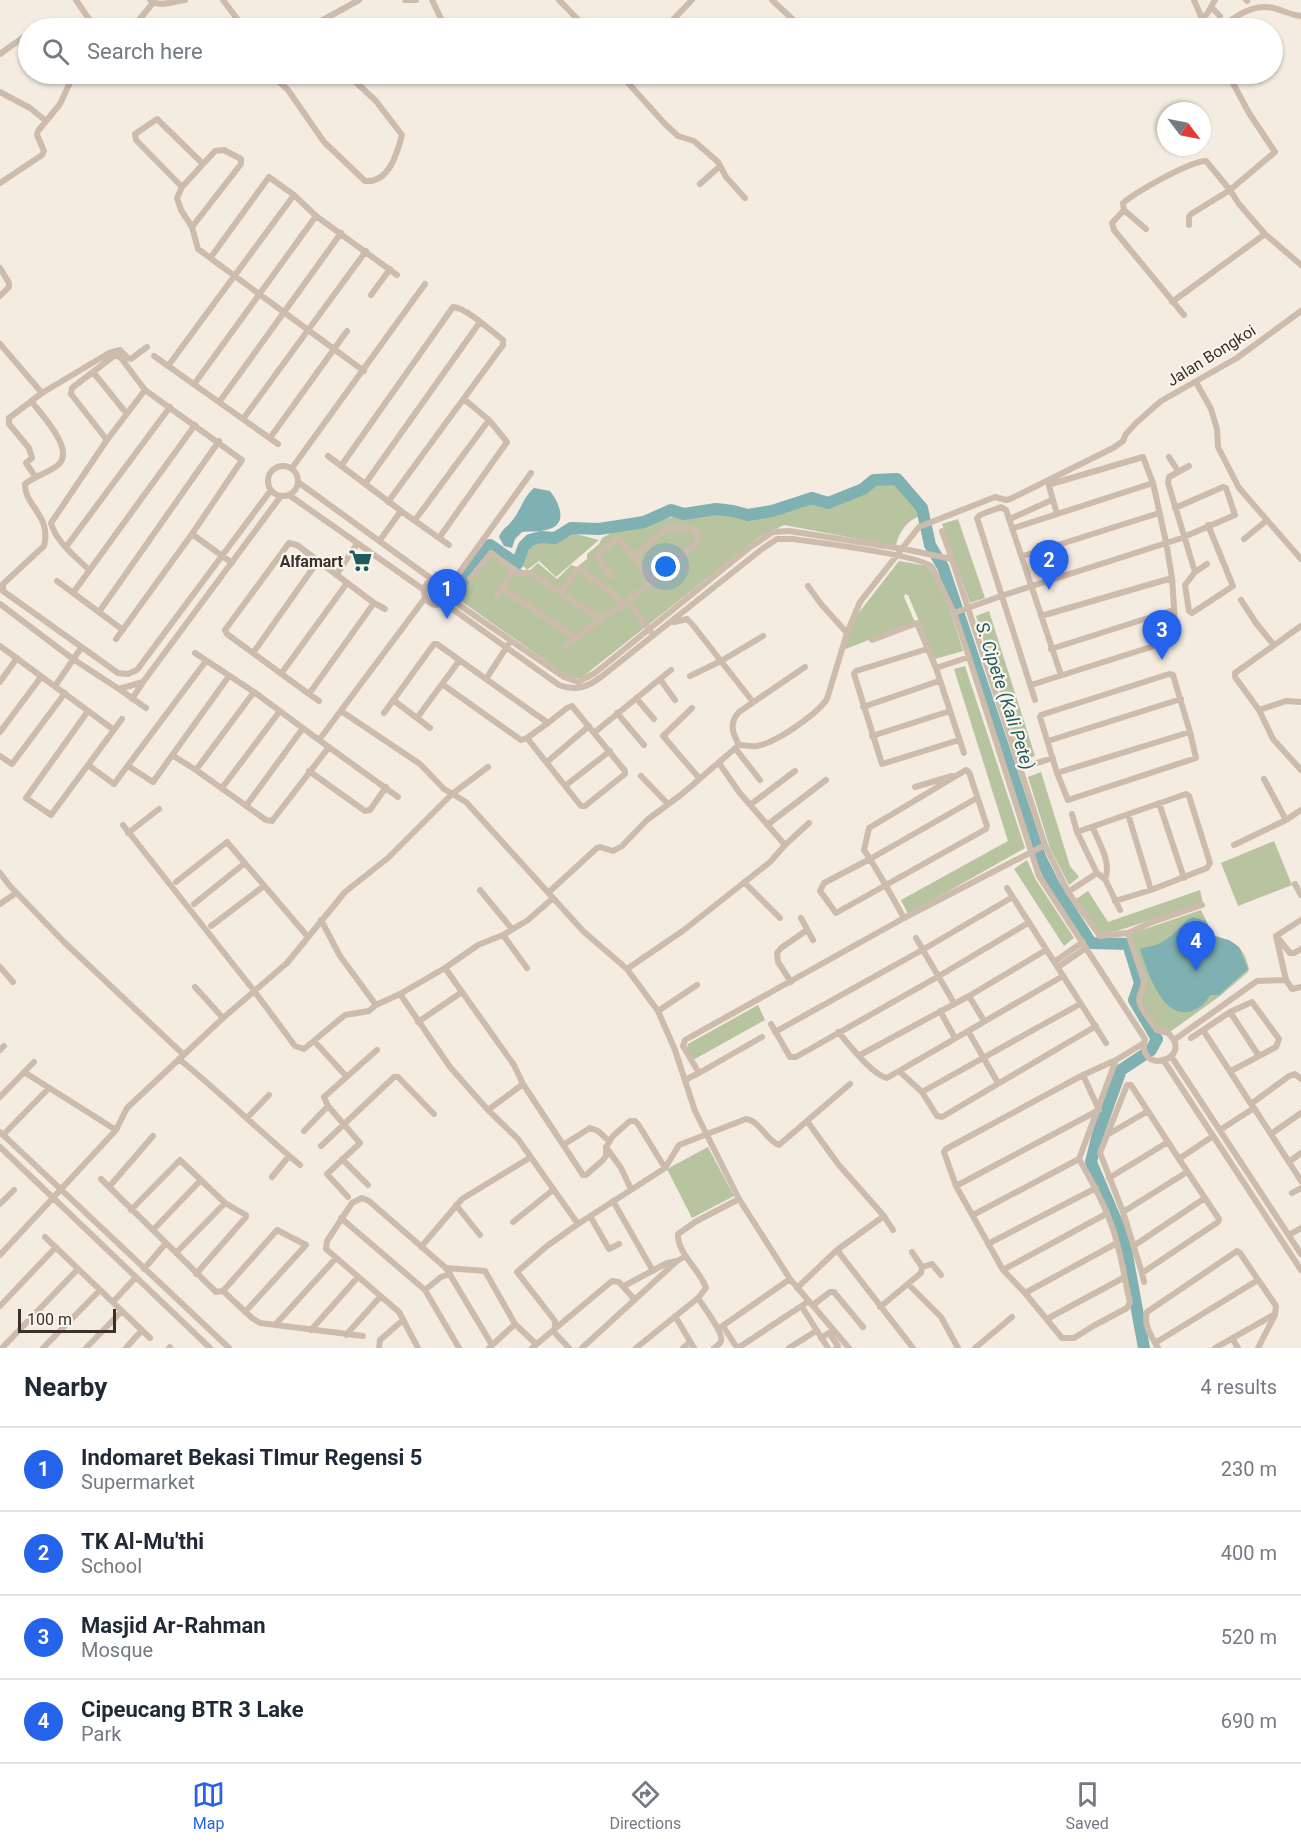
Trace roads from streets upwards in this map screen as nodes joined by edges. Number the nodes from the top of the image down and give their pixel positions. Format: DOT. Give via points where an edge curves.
graph roads {
  1 [pos="76,0"];
  2 [pos="185,0"];
  3 [pos="223,0"];
  4 [pos="359,0"];
  5 [pos="405,0"];
  6 [pos="416,0"];
  7 [pos="432,0"];
  8 [pos="559,0"];
  9 [pos="692,0"];
  10 [pos="772,0"];
  11 [pos="1194,0"];
  12 [pos="1215,0"];
  13 [pos="151,2"];
  14 [pos="1211,7"];
  15 [pos="1220,16"];
  16 [pos="1301,16"];
  17 [pos="88,18"];
  18 [pos="140,18"];
  19 [pos="236,18"];
  20 [pos="326,18"];
  21 [pos="441,18"];
  22 [pos="576,18"];
  23 [pos="675,18"];
  24 [pos="791,18"];
  25 [pos="1201,18"];
  26 [pos="1236,18"];
  27 [pos="18,41"];
  28 [pos="0,54"];
  29 [pos="68,84"];
  30 [pos="282,84"];
  31 [pos="358,84"];
  32 [pos="629,84"];
  33 [pos="1233,84"];
  34 [pos="0,92"];
  35 [pos="46,121"];
  36 [pos="203,164"];
  37 [pos="720,166"];
  38 [pos="0,183"];
  39 [pos="700,184"];
  40 [pos="182,187"];
  41 [pos="1230,190"];
  42 [pos="294,195"];
  43 [pos="745,198"];
  44 [pos="1124,210"];
  45 [pos="316,216"];
  46 [pos="1189,225"];
  47 [pos="192,227"];
  48 [pos="1146,229"];
  49 [pos="341,233"];
  50 [pos="1265,234"];
  51 [pos="366,251"];
  52 [pos="211,257"];
  53 [pos="1301,265"];
  54 [pos="0,268"];
  55 [pos="390,269"];
  56 [pos="236,274"];
  57 [pos="397,275"];
  58 [pos="425,284"];
  59 [pos="260,292"];
  60 [pos="371,295"];
  61 [pos="0,296"];
  62 [pos="1172,302"];
  63 [pos="284,311"];
  64 [pos="1301,311"];
  65 [pos="1184,315"];
  66 [pos="480,322"];
  67 [pos="310,329"];
  68 [pos="347,331"];
  69 [pos="0,344"];
  70 [pos="147,347"];
  71 [pos="334,349"];
  72 [pos="154,356"];
  73 [pos="168,366"];
  74 [pos="364,371"];
  75 [pos="93,372"];
  76 [pos="1196,382"];
  77 [pos="195,383"];
  78 [pos="145,390"];
  79 [pos="42,393"];
  80 [pos="464,399"];
  81 [pos="31,401"];
  82 [pos="220,401"];
  83 [pos="170,407"];
  84 [pos="127,414"];
  85 [pos="243,419"];
  86 [pos="489,420"];
  87 [pos="195,425"];
  88 [pos="270,438"];
  89 [pos="107,440"];
  90 [pos="219,441"];
  91 [pos="278,444"];
  92 [pos="328,456"];
  93 [pos="1168,457"];
  94 [pos="341,466"];
  95 [pos="1189,466"];
  96 [pos="292,468"];
  97 [pos="1178,471"];
  98 [pos="531,472"];
  99 [pos="35,476"];
  100 [pos="298,482"];
  101 [pos="1153,483"];
  102 [pos="365,484"];
  103 [pos="271,490"];
  104 [pos="289,495"];
  105 [pos="281,496"];
  106 [pos="1052,500"];
  107 [pos="388,502"];
  108 [pos="1175,508"];
  109 [pos="401,511"];
  110 [pos="1159,513"];
  111 [pos="1057,514"];
  112 [pos="1010,519"];
  113 [pos="415,520"];
  114 [pos="1266,521"];
  115 [pos="1208,525"];
  116 [pos="1014,528"];
  117 [pos="942,531"];
  118 [pos="192,534"];
  119 [pos="1182,537"];
  120 [pos="439,538"];
  121 [pos="1244,539"];
  122 [pos="380,540"];
  123 [pos="756,542"];
  124 [pos="1168,542"];
  125 [pos="357,544"];
  126 [pos="449,545"];
  127 [pos="66,548"];
  128 [pos="762,549"];
  129 [pos="904,549"];
  130 [pos="898,556"];
  131 [pos="1023,556"];
  132 [pos="634,557"];
  133 [pos="952,559"];
  134 [pos="1301,559"];
  135 [pos="227,560"];
  136 [pos="318,561"];
  137 [pos="1207,564"];
  138 [pos="514,569"];
  139 [pos="89,570"];
  140 [pos="1195,572"];
  141 [pos="336,575"];
  142 [pos="610,576"];
  143 [pos="1172,578"];
  144 [pos="470,579"];
  145 [pos="433,580"];
  146 [pos="652,580"];
  147 [pos="57,581"];
  148 [pos="347,583"];
  149 [pos="808,586"];
  150 [pos="449,587"];
  151 [pos="1032,587"];
  152 [pos="501,588"];
  153 [pos="73,593"];
  154 [pos="561,593"];
  155 [pos="424,594"];
  156 [pos="496,596"];
  157 [pos="1001,596"];
  158 [pos="1241,600"];
  159 [pos="446,601"];
  160 [pos="627,602"];
  161 [pos="374,603"];
  162 [pos="0,604"];
  163 [pos="385,609"];
  164 [pos="966,610"];
  165 [pos="1173,610"];
  166 [pos="99,612"];
  167 [pos="955,613"];
  168 [pos="1041,616"];
  169 [pos="600,619"];
  170 [pos="667,624"];
  171 [pos="1301,626"];
  172 [pos="123,630"];
  173 [pos="651,632"];
  174 [pos="847,633"];
  175 [pos="763,636"];
  176 [pos="116,639"];
  177 [pos="577,639"];
  178 [pos="872,640"];
  179 [pos="510,641"];
  180 [pos="1273,644"];
  181 [pos="0,646"];
  182 [pos="566,647"];
  183 [pos="506,648"];
  184 [pos="927,649"];
  185 [pos="1052,649"];
  186 [pos="77,653"];
  187 [pos="195,653"];
  188 [pos="253,653"];
  189 [pos="969,657"];
  190 [pos="17,658"];
  191 [pos="206,661"];
  192 [pos="459,661"];
  193 [pos="721,661"];
  194 [pos="805,667"];
  195 [pos="936,668"];
  196 [pos="671,670"];
  197 [pos="281,674"];
  198 [pos="1061,675"];
  199 [pos="229,676"];
  200 [pos="690,676"];
  201 [pos="41,677"];
  202 [pos="486,679"];
  203 [pos="660,679"];
  204 [pos="939,681"];
  205 [pos="0,682"];
  206 [pos="143,682"];
  207 [pos="442,684"];
  208 [pos="1031,685"];
  209 [pos="55,686"];
  210 [pos="119,690"];
  211 [pos="254,692"];
  212 [pos="65,693"];
  213 [pos="309,694"];
  214 [pos="636,698"];
  215 [pos="132,699"];
  216 [pos="1180,699"];
  217 [pos="393,700"];
  218 [pos="675,700"];
  219 [pos="1035,700"];
  220 [pos="319,701"];
  221 [pos="753,702"];
  222 [pos="1301,702"];
  223 [pos="146,708"];
  224 [pos="692,708"];
  225 [pos="863,708"];
  226 [pos="1258,710"];
  227 [pos="88,711"];
  228 [pos="280,711"];
  229 [pos="341,711"];
  230 [pos="950,711"];
  231 [pos="384,713"];
  232 [pos="617,714"];
  233 [pos="417,718"];
  234 [pos="122,719"];
  235 [pos="654,719"];
  236 [pos="548,723"];
  237 [pos="590,726"];
  238 [pos="430,728"];
  239 [pos="303,729"];
  240 [pos="114,730"];
  241 [pos="0,732"];
  242 [pos="595,732"];
  243 [pos="1190,732"];
  244 [pos="872,736"];
  245 [pos="527,738"];
  246 [pos="319,740"];
  247 [pos="959,740"];
  248 [pos="1048,741"];
  249 [pos="644,745"];
  250 [pos="737,746"];
  251 [pos="329,747"];
  252 [pos="610,751"];
  253 [pos="964,753"];
  254 [pos="172,755"];
  255 [pos="0,756"];
  256 [pos="1053,758"];
  257 [pos="546,762"];
  258 [pos="719,763"];
  259 [pos="88,765"];
  260 [pos="128,766"];
  261 [pos="488,767"];
  262 [pos="1020,768"];
  263 [pos="196,770"];
  264 [pos="1301,770"];
  265 [pos="309,771"];
  266 [pos="795,771"];
  267 [pos="962,772"];
  268 [pos="1057,772"];
  269 [pos="641,776"];
  270 [pos="699,778"];
  271 [pos="1264,778"];
  272 [pos="760,780"];
  273 [pos="826,780"];
  274 [pos="565,786"];
  275 [pos="915,787"];
  276 [pos="222,788"];
  277 [pos="386,788"];
  278 [pos="452,794"];
  279 [pos="398,797"];
  280 [pos="977,798"];
  281 [pos="668,803"];
  282 [pos="1159,803"];
  283 [pos="750,804"];
  284 [pos="246,806"];
  285 [pos="159,809"];
  286 [pos="1301,810"];
  287 [pos="1072,814"];
  288 [pos="1128,814"];
  289 [pos="1286,820"];
  290 [pos="809,823"];
  291 [pos="123,825"];
  292 [pos="767,825"];
  293 [pos="1093,828"];
  294 [pos="1077,832"];
  295 [pos="128,833"];
  296 [pos="785,845"];
  297 [pos="1044,845"];
  298 [pos="1234,845"];
  299 [pos="1032,851"];
  300 [pos="870,860"];
  301 [pos="245,863"];
  302 [pos="0,873"];
  303 [pos="1096,873"];
  304 [pos="1184,878"];
  305 [pos="1105,879"];
  306 [pos="176,882"];
  307 [pos="744,882"];
  308 [pos="1295,884"];
  309 [pos="264,886"];
  310 [pos="887,886"];
  311 [pos="1007,888"];
  312 [pos="480,890"];
  313 [pos="1151,890"];
  314 [pos="549,892"];
  315 [pos="1068,892"];
  316 [pos="13,895"];
  317 [pos="1301,895"];
  318 [pos="1011,898"];
  319 [pos="552,899"];
  320 [pos="1116,901"];
  321 [pos="0,904"];
  322 [pos="194,904"];
  323 [pos="1202,905"];
  324 [pos="1120,910"];
  325 [pos="780,918"];
  326 [pos="801,918"];
  327 [pos="904,918"];
  328 [pos="321,920"];
  329 [pos="1301,920"];
  330 [pos="1028,923"];
  331 [pos="211,926"];
  332 [pos="512,929"];
  333 [pos="807,930"];
  334 [pos="1128,933"];
  335 [pos="503,935"];
  336 [pos="1276,936"];
  337 [pos="308,937"];
  338 [pos="916,938"];
  339 [pos="813,940"];
  340 [pos="1084,945"];
  341 [pos="924,949"];
  342 [pos="1301,949"];
  343 [pos="1046,950"];
  344 [pos="1056,964"];
  345 [pos="0,967"];
  346 [pos="445,968"];
  347 [pos="527,968"];
  348 [pos="627,969"];
  349 [pos="939,976"];
  350 [pos="1063,976"];
  351 [pos="1286,980"];
  352 [pos="13,982"];
  353 [pos="791,982"];
  354 [pos="697,985"];
  355 [pos="195,987"];
  356 [pos="1301,987"];
  357 [pos="255,992"];
  358 [pos="462,992"];
  359 [pos="400,994"];
  360 [pos="969,996"];
  361 [pos="954,1003"];
  362 [pos="1080,1004"];
  363 [pos="376,1005"];
  364 [pos="658,1011"];
  365 [pos="940,1011"];
  366 [pos="1230,1012"];
  367 [pos="223,1018"];
  368 [pos="984,1021"];
  369 [pos="418,1022"];
  370 [pos="771,1024"];
  371 [pos="1096,1026"];
  372 [pos="1203,1030"];
  373 [pos="968,1031"];
  374 [pos="775,1032"];
  375 [pos="838,1032"];
  376 [pos="762,1037"];
  377 [pos="955,1038"];
  378 [pos="1173,1038"];
  379 [pos="1191,1038"];
  380 [pos="315,1042"];
  381 [pos="1106,1043"];
  382 [pos="377,1050"];
  383 [pos="1146,1050"];
  384 [pos="860,1055"];
  385 [pos="1171,1056"];
  386 [pos="1259,1056"];
  387 [pos="182,1057"];
  388 [pos="984,1059"];
  389 [pos="1116,1060"];
  390 [pos="1164,1061"];
  391 [pos="34,1062"];
  392 [pos="899,1071"];
  393 [pos="1231,1071"];
  394 [pos="24,1072"];
  395 [pos="699,1073"];
  396 [pos="1083,1075"];
  397 [pos="346,1076"];
  398 [pos="1301,1079"];
  399 [pos="686,1080"];
  400 [pos="998,1083"];
  401 [pos="523,1084"];
  402 [pos="850,1084"];
  403 [pos="49,1088"];
  404 [pos="922,1092"];
  405 [pos="269,1095"];
  406 [pos="0,1097"];
  407 [pos="328,1106"];
  408 [pos="1252,1106"];
  409 [pos="488,1110"];
  410 [pos="1099,1110"];
  411 [pos="1148,1111"];
  412 [pos="1301,1113"];
  413 [pos="434,1114"];
  414 [pos="247,1118"];
  415 [pos="807,1121"];
  416 [pos="345,1124"];
  417 [pos="116,1130"];
  418 [pos="1220,1130"];
  419 [pos="304,1131"];
  420 [pos="2,1134"];
  421 [pos="705,1134"];
  422 [pos="1271,1134"];
  423 [pos="1107,1135"];
  424 [pos="153,1136"];
  425 [pos="1213,1136"];
  426 [pos="1168,1142"];
  427 [pos="608,1144"];
  428 [pos="563,1145"];
  429 [pos="321,1146"];
  430 [pos="0,1148"];
  431 [pos="1301,1153"];
  432 [pos="289,1156"];
  433 [pos="531,1157"];
  434 [pos="342,1159"];
  435 [pos="1079,1159"];
  436 [pos="1179,1159"];
  437 [pos="1289,1162"];
  438 [pos="300,1165"];
  439 [pos="665,1168"];
  440 [pos="1187,1173"];
  441 [pos="272,1177"];
  442 [pos="1109,1178"];
  443 [pos="101,1179"];
  444 [pos="200,1181"];
  445 [pos="1301,1181"];
  446 [pos="368,1185"];
  447 [pos="109,1186"];
  448 [pos="956,1186"];
  449 [pos="1096,1188"];
  450 [pos="1301,1188"];
  451 [pos="632,1189"];
  452 [pos="14,1190"];
  453 [pos="61,1190"];
  454 [pos="553,1190"];
  455 [pos="1292,1193"];
  456 [pos="348,1197"];
  457 [pos="53,1198"];
  458 [pos="1205,1198"];
  459 [pos="2,1199"];
  460 [pos="739,1199"];
  461 [pos="613,1201"];
  462 [pos="225,1203"];
  463 [pos="456,1205"];
  464 [pos="131,1210"];
  465 [pos="1273,1210"];
  466 [pos="1123,1212"];
  467 [pos="1106,1214"];
  468 [pos="973,1215"];
  469 [pos="590,1216"];
  470 [pos="884,1216"];
  471 [pos="1266,1216"];
  472 [pos="341,1218"];
  473 [pos="513,1222"];
  474 [pos="578,1224"];
  475 [pos="1301,1228"];
  476 [pos="153,1230"];
  477 [pos="893,1230"];
  478 [pos="480,1235"];
  479 [pos="1289,1235"];
  480 [pos="45,1237"];
  481 [pos="166,1243"];
  482 [pos="1118,1243"];
  483 [pos="619,1244"];
  484 [pos="988,1244"];
  485 [pos="1135,1245"];
  486 [pos="56,1247"];
  487 [pos="421,1247"];
  488 [pos="837,1250"];
  489 [pos="912,1252"];
  490 [pos="176,1253"];
  491 [pos="1301,1254"];
  492 [pos="0,1255"];
  493 [pos="686,1256"];
  494 [pos="336,1258"];
  495 [pos="677,1261"];
  496 [pos="922,1267"];
  497 [pos="78,1269"];
  498 [pos="144,1269"];
  499 [pos="1003,1270"];
  500 [pos="1301,1270"];
  501 [pos="448,1271"];
  502 [pos="653,1271"];
  503 [pos="1142,1273"];
  504 [pos="196,1274"];
  505 [pos="941,1275"];
  506 [pos="136,1277"];
  507 [pos="358,1277"];
  508 [pos="1123,1278"];
  509 [pos="790,1280"];
  510 [pos="1258,1280"];
  511 [pos="1144,1282"];
  512 [pos="908,1284"];
  513 [pos="624,1286"];
  514 [pos="797,1288"];
  515 [pos="100,1290"];
  516 [pos="425,1290"];
  517 [pos="224,1291"];
  518 [pos="1025,1293"];
  519 [pos="380,1297"];
  520 [pos="698,1298"];
  521 [pos="635,1300"];
  522 [pos="1148,1300"];
  523 [pos="113,1302"];
  524 [pos="811,1303"];
  525 [pos="0,1306"];
  526 [pos="801,1307"];
  527 [pos="879,1307"];
  528 [pos="1149,1309"];
  529 [pos="122,1311"];
  530 [pos="245,1312"];
  531 [pos="1275,1314"];
  532 [pos="675,1316"];
  533 [pos="1012,1317"];
  534 [pos="1047,1319"];
  535 [pos="403,1320"];
  536 [pos="515,1324"];
  537 [pos="275,1325"];
  538 [pos="863,1327"];
  539 [pos="721,1328"];
  540 [pos="142,1330"];
  541 [pos="311,1330"];
  542 [pos="554,1330"];
  543 [pos="816,1331"];
  544 [pos="346,1335"];
  545 [pos="363,1336"];
  546 [pos="150,1338"];
  547 [pos="821,1338"];
  548 [pos="1232,1338"];
  549 [pos="380,1343"];
  550 [pos="692,1345"];
  551 [pos="490,1346"];
  552 [pos="534,1346"];
  553 [pos="1156,1346"];
  554 [pos="2,1348"];
  555 [pos="43,1348"];
  556 [pos="86,1348"];
  557 [pos="126,1348"];
  558 [pos="210,1348"];
  559 [pos="229,1348"];
  560 [pos="418,1348"];
  561 [pos="459,1348"];
  562 [pos="569,1348"];
  563 [pos="582,1348"];
  564 [pos="636,1348"];
  565 [pos="683,1348"];
  566 [pos="714,1348"];
  567 [pos="737,1348"];
  568 [pos="789,1348"];
  569 [pos="828,1348"];
  570 [pos="836,1348"];
  571 [pos="849,1348"];
  572 [pos="913,1348"];
  573 [pos="958,1348"];
  574 [pos="975,1348"];
  575 [pos="1215,1348"];
  576 [pos="1238,1348"];
  577 [pos="1258,1348"];
  1 -- 17 [label="street"];
  2 -- 13 [label="street"];
  3 -- 19 [label="street"];
  4 -- 20 [label="street"];
  5 -- 6 [label="street"];
  7 -- 21 [label="street"];
  8 -- 22 [label="street"];
  9 -- 23 [label="street"];
  10 -- 24 [label="street"];
  11 -- 25 [label="street"];
  12 -- 14 [label="street"];
  13 -- 18 [label="street"];
  14 -- 15 [label="street"];
  14 -- 25 [label="street"];
  16 -- 26 [label="street" via="1260,6"];
  27 -- 28 [label="street"];
  29 -- 35 [label="street" via="60,104"];
  30 -- 31 [label="street" via="324,142 365,181 371,182 378,180 392,164 402,135"];
  32 -- 37 [label="street" via="678,136 694,141"];
  33 -- 41 [label="street" via="1275,152"];
  34 -- 35 [label="street"];
  35 -- 38 [label="street" via="37,135 42,155"];
  36 -- 40 [label="street"];
  36 -- 40 [label="street" via="157,119 135,134 136,140"];
  36 -- 47 [label="street" via="219,149 242,162"];
  37 -- 39 [label="street"];
  37 -- 43 [label="street"];
  40 -- 47 [label="street" via="177,202"];
  41 -- 44 [label="street" via="1203,160 1126,201"];
  41 -- 46 [label="street" via="1191,214"];
  41 -- 50 [label="street"];
  42 -- 45 [label="street"];
  42 -- 52 [label="street" via="268,177"];
  42 -- 56 [label="street"];
  44 -- 48 [label="street"];
  44 -- 62 [label="street" via="1112,223 1114,230"];
  45 -- 49 [label="street"];
  45 -- 59 [label="street"];
  47 -- 52 [label="street" via="197,246"];
  49 -- 51 [label="street"];
  49 -- 63 [label="street"];
  50 -- 53 [label="street"];
  50 -- 62 [label="street"];
  51 -- 55 [label="street"];
  51 -- 67 [label="street"];
  52 -- 56 [label="street"];
  54 -- 61 [label="street" via="9,284"];
  55 -- 57 [label="street"];
  55 -- 60 [label="street"];
  56 -- 59 [label="street"];
  56 -- 73 [label="street"];
  58 -- 74 [label="street"];
  59 -- 63 [label="street"];
  59 -- 77 [label="street"];
  62 -- 65 [label="street"];
  63 -- 67 [label="street"];
  63 -- 82 [label="street"];
  64 -- 76 [label="street, Jalan Bongkoi" via="1237,358"];
  66 -- 80 [label="street" via="503,340 503,345"];
  66 -- 94 [label="street" via="453,307"];
  66 -- 102 [label="street"];
  67 -- 71 [label="street"];
  67 -- 85 [label="street"];
  68 -- 71 [label="street"];
  69 -- 79 [label="street"];
  70 -- 79 [label="street" via="131,359 120,350 109,353"];
  71 -- 74 [label="street"];
  71 -- 88 [label="street"];
  72 -- 73 [label="street"];
  73 -- 77 [label="street"];
  74 -- 96 [label="street"];
  75 -- 78 [label="street" via="118,356"];
  75 -- 84 [label="street"];
  75 -- 89 [label="street" via="72,388 71,394"];
  76 -- 114 [label="street" via="1211,409 1218,447 1239,488"];
  76 -- 129 [label="street, Jalan Bongkoi" via="1161,401 1118,445 1010,499 995,497 919,527"];
  77 -- 82 [label="street"];
  78 -- 83 [label="street"];
  78 -- 84 [label="street"];
  79 -- 81 [label="street"];
  80 -- 86 [label="street"];
  80 -- 107 [label="street"];
  81 -- 99 [label="street" via="7,421 28,448 32,458 26,463"];
  81 -- 99 [label="street" via="63,446 58,464"];
  82 -- 85 [label="street"];
  83 -- 87 [label="street"];
  83 -- 127 [label="street"];
  84 -- 89 [label="street"];
  85 -- 88 [label="street"];
  86 -- 113 [label="street"];
  86 -- 120 [label="street" via="507,443"];
  87 -- 90 [label="street"];
  87 -- 139 [label="street"];
  88 -- 91 [label="street"];
  89 -- 127 [label="street" via="51,523"];
  90 -- 118 [label="street" via="242,461"];
  90 -- 166 [label="street"];
  92 -- 94 [label="street"];
  93 -- 97 [label="street"];
  94 -- 102 [label="street"];
  95 -- 97 [label="street"];
  96 -- 100 [label="street"];
  96 -- 103 [label="street" via="285,465 273,469 268,479"];
  97 -- 108 [label="street" via="1168,480"];
  98 -- 150 [label="street"];
  99 -- 186 [label="street" via="24,486 42,517 44,546 3,584 3,591"];
  100 -- 104 [label="street"];
  100 -- 122 [label="street"];
  101 -- 106 [label="street" via="1146,461 1138,457 1051,484"];
  101 -- 110 [label="street"];
  101 -- 111 [label="street"];
  102 -- 107 [label="street"];
  103 -- 105 [label="street"];
  103 -- 135 [label="street"];
  104 -- 105 [label="street"];
  104 -- 125 [label="street"];
  105 -- 135 [label="street"];
  106 -- 111 [label="street"];
  106 -- 112 [label="street"];
  107 -- 109 [label="street"];
  108 -- 115 [label="street" via="1225,487 1235,515"];
  108 -- 119 [label="street"];
  109 -- 113 [label="street"];
  109 -- 122 [label="street"];
  110 -- 124 [label="street"];
  110 -- 131 [label="street"];
  111 -- 116 [label="street"];
  112 -- 116 [label="street"];
  112 -- 157 [label="street" via="1001,507 977,518"];
  113 -- 120 [label="street"];
  114 -- 121 [label="street"];
  114 -- 134 [label="street"];
  115 -- 119 [label="street"];
  115 -- 140 [label="street" via="1233,586 1194,613 1189,611 1185,589"];
  116 -- 131 [label="street"];
  117 -- 133 [label="street"];
  118 -- 135 [label="street"];
  118 -- 172 [label="street"];
  119 -- 124 [label="street"];
  119 -- 140 [label="street"];
  120 -- 126 [label="street"];
  122 -- 145 [label="street"];
  123 -- 128 [label="street"];
  123 -- 129 [label="street" via="773,532 789,531"];
  123 -- 173 [label="street"];
  124 -- 143 [label="street"];
  124 -- 151 [label="street"];
  125 -- 141 [label="street"];
  125 -- 155 [label="street"];
  127 -- 139 [label="street"];
  128 -- 130 [label="street" via="777,539 792,539"];
  128 -- 170 [label="street"];
  129 -- 130 [label="street"];
  129 -- 133 [label="street"];
  130 -- 167 [label="street" via="930,564"];
  130 -- 174 [label="street" via="860,602"];
  131 -- 151 [label="street"];
  132 -- 142 [label="street" via="618,538 596,557"];
  132 -- 146 [label="street"];
  132 -- 146 [label="street" via="667,528 690,528 697,533 697,543"];
  133 -- 164 [label="street"];
  135 -- 186 [label="street" via="137,670 118,673"];
  135 -- 206 [label="street"];
  136 -- 141 [label="street"];
  136 -- 188 [label="street"];
  136 -- 188 [label="street" via="289,543 226,627 227,634"];
  137 -- 140 [label="street"];
  138 -- 144 [label="street" via="491,553"];
  138 -- 152 [label="street"];
  138 -- 154 [label="street" via="522,574 531,573"];
  139 -- 153 [label="street"];
  141 -- 148 [label="street"];
  143 -- 165 [label="street"];
  143 -- 168 [label="street"];
  145 -- 150 [label="street" via="444,581"];
  145 -- 155 [label="street"];
  146 -- 160 [label="street"];
  147 -- 153 [label="street"];
  148 -- 161 [label="street"];
  148 -- 197 [label="street"];
  149 -- 174 [label="street"];
  150 -- 159 [label="street"];
  151 -- 157 [label="street"];
  151 -- 168 [label="street"];
  152 -- 156 [label="street"];
  152 -- 177 [label="street"];
  153 -- 166 [label="street"];
  154 -- 160 [label="street" via="580,569"];
  154 -- 169 [label="street"];
  155 -- 159 [label="street" via="433,605"];
  155 -- 229 [label="street"];
  157 -- 164 [label="street"];
  157 -- 208 [label="street"];
  158 -- 180 [label="street"];
  159 -- 179 [label="street"];
  159 -- 183 [label="street"];
  160 -- 169 [label="street"];
  160 -- 173 [label="street"];
  161 -- 163 [label="street"];
  161 -- 213 [label="street"];
  162 -- 186 [label="street"];
  164 -- 167 [label="street"];
  164 -- 262 [label="street"];
  165 -- 185 [label="street"];
  165 -- 198 [label="street" via="1173,640"];
  166 -- 172 [label="street"];
  167 -- 189 [label="street"];
  168 -- 185 [label="street"];
  169 -- 177 [label="street"];
  170 -- 173 [label="street"];
  170 -- 193 [label="street" via="687,619"];
  171 -- 180 [label="street"];
  172 -- 176 [label="street"];
  173 -- 179 [label="street" via="578,682"];
  173 -- 183 [label="street" via="591,684 575,689 559,685"];
  174 -- 250 [label="street" via="821,708 758,746"];
  175 -- 193 [label="street"];
  177 -- 182 [label="street"];
  178 -- 184 [label="street" via="917,623"];
  179 -- 183 [label="street"];
  180 -- 226 [label="street" via="1235,672"];
  181 -- 190 [label="street"];
  183 -- 202 [label="street"];
  184 -- 195 [label="street"];
  184 -- 225 [label="street" via="856,671 853,676"];
  185 -- 198 [label="street"];
  186 -- 209 [label="street"];
  186 -- 210 [label="street"];
  187 -- 191 [label="street"];
  188 -- 197 [label="street"];
  189 -- 195 [label="street"];
  189 -- 299 [label="street"];
  190 -- 201 [label="street"];
  190 -- 205 [label="street"];
  191 -- 199 [label="street"];
  191 -- 260 [label="street"];
  192 -- 202 [label="street"];
  192 -- 207 [label="street"];
  192 -- 217 [label="street" via="434,644"];
  193 -- 200 [label="street"];
  193 -- 221 [label="street"];
  194 -- 221 [label="street"];
  195 -- 204 [label="street"];
  196 -- 203 [label="street"];
  197 -- 213 [label="street"];
  198 -- 208 [label="street"];
  199 -- 211 [label="street"];
  199 -- 254 [label="street"];
  201 -- 209 [label="street"];
  201 -- 241 [label="street"];
  202 -- 236 [label="street"];
  203 -- 214 [label="street"];
  203 -- 218 [label="street"];
  204 -- 225 [label="street"];
  204 -- 230 [label="street"];
  206 -- 210 [label="street"];
  206 -- 215 [label="street"];
  207 -- 233 [label="street"];
  207 -- 245 [label="street" via="521,740"];
  208 -- 219 [label="street"];
  209 -- 212 [label="street"];
  210 -- 215 [label="street"];
  211 -- 228 [label="street"];
  211 -- 263 [label="street"];
  212 -- 227 [label="street"];
  212 -- 255 [label="street" via="12,764"];
  213 -- 220 [label="street"];
  214 -- 232 [label="street"];
  214 -- 235 [label="street"];
  215 -- 223 [label="street"];
  216 -- 243 [label="street"];
  216 -- 248 [label="street"];
  216 -- 248 [label="street" via="1173,675 1169,674 1044,713 1040,717"];
  217 -- 231 [label="street"];
  217 -- 233 [label="street"];
  221 -- 250 [label="street" via="732,722"];
  222 -- 226 [label="street" via="1286,701"];
  224 -- 270 [label="street" via="663,736"];
  225 -- 244 [label="street"];
  226 -- 264 [label="street" via="1273,739"];
  227 -- 240 [label="street"];
  227 -- 259 [label="street" via="26,798 51,815"];
  228 -- 239 [label="street"];
  228 -- 276 [label="street"];
  229 -- 246 [label="street"];
  229 -- 278 [label="street" via="420,764"];
  230 -- 244 [label="street"];
  230 -- 247 [label="street"];
  232 -- 242 [label="street"];
  232 -- 249 [label="street"];
  233 -- 238 [label="street"];
  234 -- 240 [label="street"];
  236 -- 237 [label="street" via="570,706"];
  236 -- 245 [label="street"];
  237 -- 242 [label="street"];
  237 -- 257 [label="street"];
  239 -- 246 [label="street"];
  239 -- 284 [label="street"];
  240 -- 259 [label="street"];
  242 -- 252 [label="street"];
  243 -- 268 [label="street"];
  243 -- 268 [label="street" via="1197,757 1194,760 1070,801"];
  244 -- 247 [label="street" via="883,765"];
  245 -- 257 [label="street"];
  246 -- 251 [label="street"];
  247 -- 253 [label="street"];
  248 -- 256 [label="street"];
  250 -- 258 [label="street"];
  250 -- 272 [label="street"];
  251 -- 265 [label="street"];
  251 -- 277 [label="street"];
  252 -- 274 [label="street"];
  252 -- 274 [label="street" via="625,774 585,806"];
  254 -- 260 [label="street" via="153,782"];
  254 -- 263 [label="street"];
  256 -- 262 [label="street"];
  256 -- 268 [label="street"];
  257 -- 274 [label="street"];
  258 -- 270 [label="street"];
  258 -- 283 [label="street"];
  259 -- 260 [label="street" via="114,784"];
  261 -- 278 [label="street"];
  262 -- 297 [label="street"];
  263 -- 276 [label="street"];
  265 -- 277 [label="street" via="365,812"];
  265 -- 284 [label="street" via="272,821"];
  266 -- 283 [label="street"];
  267 -- 275 [label="street"];
  267 -- 280 [label="street" via="969,772"];
  267 -- 300 [label="street" via="869,828 864,850"];
  269 -- 281 [label="street"];
  270 -- 281 [label="street"];
  271 -- 289 [label="street"];
  273 -- 292 [label="street"];
  276 -- 284 [label="street"];
  277 -- 279 [label="street"];
  278 -- 314 [label="street" via="466,802"];
  278 -- 328 [label="street" via="388,858 345,892"];
  280 -- 300 [label="street"];
  280 -- 310 [label="street" via="986,829"];
  281 -- 314 [label="street" via="616,851 597,848"];
  282 -- 288 [label="street"];
  282 -- 304 [label="street"];
  282 -- 304 [label="street" via="1186,794 1190,799 1210,863 1206,870"];
  283 -- 292 [label="street"];
  285 -- 295 [label="street"];
  286 -- 289 [label="street"];
  287 -- 294 [label="street"];
  288 -- 293 [label="street"];
  288 -- 313 [label="street"];
  289 -- 298 [label="street"];
  290 -- 296 [label="street"];
  291 -- 295 [label="street"];
  292 -- 296 [label="street"];
  293 -- 294 [label="street"];
  293 -- 305 [label="street" via="1106,863"];
  294 -- 303 [label="street"];
  295 -- 357 [label="street"];
  296 -- 307 [label="street"];
  297 -- 299 [label="street"];
  297 -- 315 [label="street"];
  299 -- 327 [label="street"];
  299 -- 340 [label="street" via="1039,876"];
  300 -- 310 [label="street"];
  300 -- 310 [label="street" via="824,883 820,891 836,913"];
  301 -- 306 [label="street" via="227,842"];
  301 -- 309 [label="street"];
  301 -- 322 [label="street"];
  302 -- 387 [label="street" via="64,942"];
  303 -- 305 [label="street"];
  303 -- 315 [label="street"];
  304 -- 313 [label="street"];
  305 -- 320 [label="street"];
  307 -- 325 [label="street"];
  307 -- 348 [label="street"];
  308 -- 317 [label="street"];
  309 -- 331 [label="street"];
  309 -- 337 [label="street"];
  310 -- 327 [label="street"];
  311 -- 318 [label="street"];
  312 -- 332 [label="street"];
  313 -- 320 [label="street"];
  314 -- 319 [label="street"];
  315 -- 334 [label="street" via="1098,935"];
  316 -- 321 [label="street"];
  318 -- 330 [label="street"];
  318 -- 341 [label="street"];
  319 -- 332 [label="street"];
  319 -- 348 [label="street"];
  320 -- 324 [label="street"];
  323 -- 334 [label="street"];
  326 -- 333 [label="street"];
  327 -- 353 [label="street"];
  328 -- 337 [label="street"];
  328 -- 363 [label="street" via="340,956"];
  329 -- 336 [label="street"];
  330 -- 343 [label="street"];
  330 -- 349 [label="street"];
  332 -- 335 [label="street"];
  333 -- 339 [label="street"];
  333 -- 353 [label="street" via="777,953 778,962"];
  334 -- 378 [label="street" via="1144,981 1141,1005 1157,1030"];
  335 -- 346 [label="street" via="478,945"];
  335 -- 347 [label="street"];
  336 -- 342 [label="street" via="1290,953"];
  336 -- 351 [label="street"];
  337 -- 357 [label="street"];
  338 -- 341 [label="street"];
  340 -- 344 [label="street"];
  340 -- 383 [label="street" via="1145,1040"];
  341 -- 349 [label="street"];
  341 -- 374 [label="street"];
  343 -- 344 [label="street"];
  343 -- 360 [label="street"];
  344 -- 350 [label="street"];
  345 -- 352 [label="street"];
  346 -- 358 [label="street"];
  346 -- 359 [label="street"];
  348 -- 364 [label="street"];
  349 -- 361 [label="street"];
  349 -- 375 [label="street"];
  350 -- 362 [label="street"];
  350 -- 368 [label="street"];
  351 -- 356 [label="street" via="1292,989"];
  351 -- 378 [label="street" via="1257,981"];
  353 -- 395 [label="street" via="685,1040 683,1046"];
  354 -- 364 [label="street"];
  355 -- 367 [label="street"];
  357 -- 367 [label="street"];
  357 -- 380 [label="street" via="296,1046 304,1049"];
  358 -- 369 [label="street"];
  358 -- 401 [label="street"];
  359 -- 363 [label="street"];
  359 -- 369 [label="street"];
  360 -- 361 [label="street"];
  360 -- 368 [label="street"];
  361 -- 365 [label="street"];
  362 -- 371 [label="street"];
  362 -- 388 [label="street"];
  363 -- 380 [label="street" via="363,1013 345,1015"];
  364 -- 399 [label="street"];
  365 -- 377 [label="street"];
  365 -- 384 [label="street"];
  366 -- 372 [label="street"];
  366 -- 386 [label="street"];
  366 -- 386 [label="street" via="1252,1002 1279,1039 1276,1047"];
  367 -- 387 [label="street"];
  368 -- 373 [label="street"];
  369 -- 409 [label="street"];
  370 -- 374 [label="street"];
  371 -- 381 [label="street"];
  371 -- 400 [label="street"];
  372 -- 379 [label="street"];
  372 -- 393 [label="street"];
  373 -- 377 [label="street"];
  373 -- 388 [label="street"];
  374 -- 375 [label="street" via="792,1058"];
  375 -- 384 [label="street"];
  376 -- 395 [label="street"];
  377 -- 392 [label="street"];
  378 -- 385 [label="street"];
  380 -- 397 [label="street"];
  382 -- 397 [label="street"];
  383 -- 389 [label="street"];
  383 -- 390 [label="street" via="1155,1061"];
  384 -- 392 [label="street" via="883,1078"];
  385 -- 390 [label="street"];
  385 -- 418 [label="street"];
  386 -- 393 [label="street"];
  387 -- 414 [label="street"];
  387 -- 417 [label="street" via="127,1108"];
  388 -- 400 [label="street"];
  388 -- 404 [label="street"];
  389 -- 396 [label="street"];
  389 -- 410 [label="street"];
  390 -- 425 [label="street"];
  391 -- 394 [label="street"];
  392 -- 404 [label="street"];
  393 -- 408 [label="street"];
  394 -- 403 [label="street"];
  394 -- 406 [label="street"];
  395 -- 399 [label="street"];
  396 -- 410 [label="street"];
  396 -- 448 [label="street" via="946,1149"];
  397 -- 407 [label="street" via="324,1097"];
  398 -- 408 [label="street" via="1295,1074 1289,1076"];
  399 -- 421 [label="street"];
  400 -- 404 [label="street" via="939,1118"];
  401 -- 409 [label="street"];
  401 -- 428 [label="street"];
  402 -- 415 [label="street"];
  403 -- 417 [label="street"];
  403 -- 420 [label="street"];
  405 -- 414 [label="street"];
  407 -- 416 [label="street"];
  407 -- 419 [label="street"];
  408 -- 418 [label="street"];
  408 -- 422 [label="street"];
  409 -- 433 [label="street"];
  410 -- 435 [label="street"];
  410 -- 448 [label="street"];
  411 -- 423 [label="street"];
  411 -- 423 [label="street" via="1128,1084"];
  411 -- 426 [label="street"];
  412 -- 422 [label="street"];
  413 -- 416 [label="street" via="396,1077"];
  414 -- 432 [label="street"];
  415 -- 421 [label="street" via="779,1145 749,1119"];
  415 -- 470 [label="street"];
  416 -- 429 [label="street"];
  416 -- 434 [label="street" via="360,1143"];
  417 -- 453 [label="street"];
  418 -- 465 [label="street"];
  420 -- 453 [label="street"];
  421 -- 439 [label="street" via="679,1145"];
  421 -- 460 [label="street"];
  422 -- 437 [label="street"];
  423 -- 442 [label="street" via="1100,1153"];
  424 -- 447 [label="street"];
  425 -- 436 [label="street"];
  425 -- 471 [label="street"];
  426 -- 436 [label="street"];
  426 -- 442 [label="street"];
  427 -- 428 [label="street" via="591,1128"];
  427 -- 428 [label="street" via="606,1156 584,1176"];
  427 -- 439 [label="street" via="622,1127 635,1121"];
  427 -- 451 [label="street"];
  430 -- 457 [label="street"];
  431 -- 437 [label="street"];
  432 -- 438 [label="street"];
  432 -- 441 [label="street"];
  433 -- 454 [label="street"];
  433 -- 463 [label="street" via="478,1187"];
  434 -- 446 [label="street"];
  434 -- 456 [label="street" via="327,1176"];
  435 -- 449 [label="street"];
  435 -- 468 [label="street"];
  436 -- 440 [label="street"];
  437 -- 445 [label="street"];
  439 -- 451 [label="street"];
  440 -- 458 [label="street"];
  440 -- 466 [label="street"];
  442 -- 466 [label="street"];
  443 -- 447 [label="street"];
  444 -- 462 [label="street"];
  444 -- 464 [label="street" via="182,1160 177,1161"];
  444 -- 476 [label="street"];
  447 -- 464 [label="street"];
  448 -- 468 [label="street"];
  449 -- 467 [label="street"];
  449 -- 484 [label="street"];
  450 -- 455 [label="street"];
  451 -- 461 [label="street"];
  452 -- 459 [label="street"];
  453 -- 457 [label="street"];
  453 -- 498 [label="street"];
  454 -- 473 [label="street"];
  454 -- 474 [label="street"];
  457 -- 492 [label="street"];
  457 -- 506 [label="street"];
  458 -- 485 [label="street"];
  458 -- 503 [label="street" via="1218,1222"];
  460 -- 493 [label="street" via="681,1231 678,1238"];
  460 -- 509 [label="street"];
  461 -- 469 [label="street"];
  461 -- 502 [label="street"];
  462 -- 490 [label="street"];
  462 -- 504 [label="street" via="246,1217"];
  463 -- 478 [label="street"];
  463 -- 487 [label="street"];
  464 -- 476 [label="street"];
  465 -- 471 [label="street"];
  465 -- 479 [label="street"];
  466 -- 485 [label="street"];
  467 -- 482 [label="street"];
  467 -- 499 [label="street"];
  468 -- 484 [label="street"];
  469 -- 474 [label="street"];
  469 -- 483 [label="street" via="609,1249"];
  470 -- 477 [label="street"];
  470 -- 488 [label="street"];
  471 -- 500 [label="street"];
  472 -- 487 [label="street" via="352,1203 366,1199"];
  472 -- 494 [label="street" via="327,1241 326,1249"];
  472 -- 516 [label="street"];
  474 -- 542 [label="street" via="517,1272 555,1321"];
  475 -- 479 [label="street"];
  476 -- 481 [label="street"];
  479 -- 491 [label="street"];
  480 -- 486 [label="street"];
  481 -- 490 [label="street"];
  481 -- 498 [label="street"];
  482 -- 508 [label="street"];
  482 -- 518 [label="street"];
  484 -- 499 [label="street"];
  485 -- 503 [label="street"];
  486 -- 497 [label="street"];
  486 -- 525 [label="street"];
  487 -- 501 [label="street"];
  488 -- 514 [label="street"];
  488 -- 527 [label="street"];
  489 -- 496 [label="street"];
  490 -- 504 [label="street"];
  493 -- 495 [label="street"];
  493 -- 520 [label="street" via="705,1284"];
  494 -- 507 [label="street"];
  494 -- 537 [label="street"];
  495 -- 502 [label="street"];
  495 -- 521 [label="street"];
  496 -- 505 [label="street" via="932,1264"];
  496 -- 512 [label="street" via="921,1273"];
  497 -- 515 [label="street"];
  497 -- 554 [label="street"];
  498 -- 559 [label="street"];
  499 -- 518 [label="street"];
  501 -- 516 [label="street"];
  501 -- 536 [label="street" via="484,1271"];
  501 -- 551 [label="street"];
  502 -- 513 [label="street"];
  503 -- 511 [label="street"];
  504 -- 517 [label="street" via="216,1292"];
  506 -- 523 [label="street"];
  506 -- 558 [label="street"];
  507 -- 519 [label="street"];
  507 -- 541 [label="street"];
  508 -- 534 [label="street"];
  508 -- 534 [label="street" via="1130,1306 1074,1338 1062,1338"];
  509 -- 514 [label="street"];
  509 -- 539 [label="street"];
  510 -- 528 [label="street" via="1237,1251"];
  510 -- 531 [label="street" via="1276,1306"];
  510 -- 553 [label="street"];
  512 -- 527 [label="street"];
  512 -- 573 [label="street" via="940,1317"];
  513 -- 521 [label="street"];
  513 -- 542 [label="street" via="620,1281 612,1281"];
  514 -- 524 [label="street"];
  515 -- 523 [label="street"];
  515 -- 555 [label="street"];
  516 -- 561 [label="street"];
  517 -- 530 [label="street"];
  517 -- 530 [label="street" via="277,1230 306,1245"];
  518 -- 534 [label="street"];
  519 -- 535 [label="street"];
  519 -- 544 [label="street"];
  520 -- 532 [label="street"];
  520 -- 539 [label="street"];
  521 -- 563 [label="street"];
  522 -- 528 [label="street"];
  523 -- 529 [label="street"];
  524 -- 526 [label="street"];
  524 -- 538 [label="street" via="834,1292"];
  524 -- 571 [label="street"];
  526 -- 543 [label="street"];
  526 -- 567 [label="street"];
  527 -- 572 [label="street"];
  528 -- 553 [label="street" via="1145,1319"];
  529 -- 540 [label="street"];
  529 -- 556 [label="street"];
  530 -- 537 [label="street" via="260,1323"];
  531 -- 548 [label="street"];
  531 -- 577 [label="street"];
  532 -- 550 [label="street"];
  532 -- 564 [label="street"];
  533 -- 574 [label="street"];
  535 -- 549 [label="street"];
  535 -- 560 [label="street"];
  536 -- 551 [label="street"];
  536 -- 552 [label="street"];
  537 -- 541 [label="street"];
  539 -- 566 [label="street" via="722,1341"];
  539 -- 567 [label="street"];
  540 -- 546 [label="street"];
  540 -- 557 [label="street"];
  541 -- 544 [label="street"];
  542 -- 552 [label="street"];
  542 -- 562 [label="street"];
  543 -- 547 [label="street"];
  543 -- 568 [label="street"];
  544 -- 545 [label="street"];
  547 -- 569 [label="street"];
  547 -- 570 [label="street" via="829,1333"];
  548 -- 575 [label="street"];
  548 -- 576 [label="street"];
  550 -- 565 [label="street"];
}
